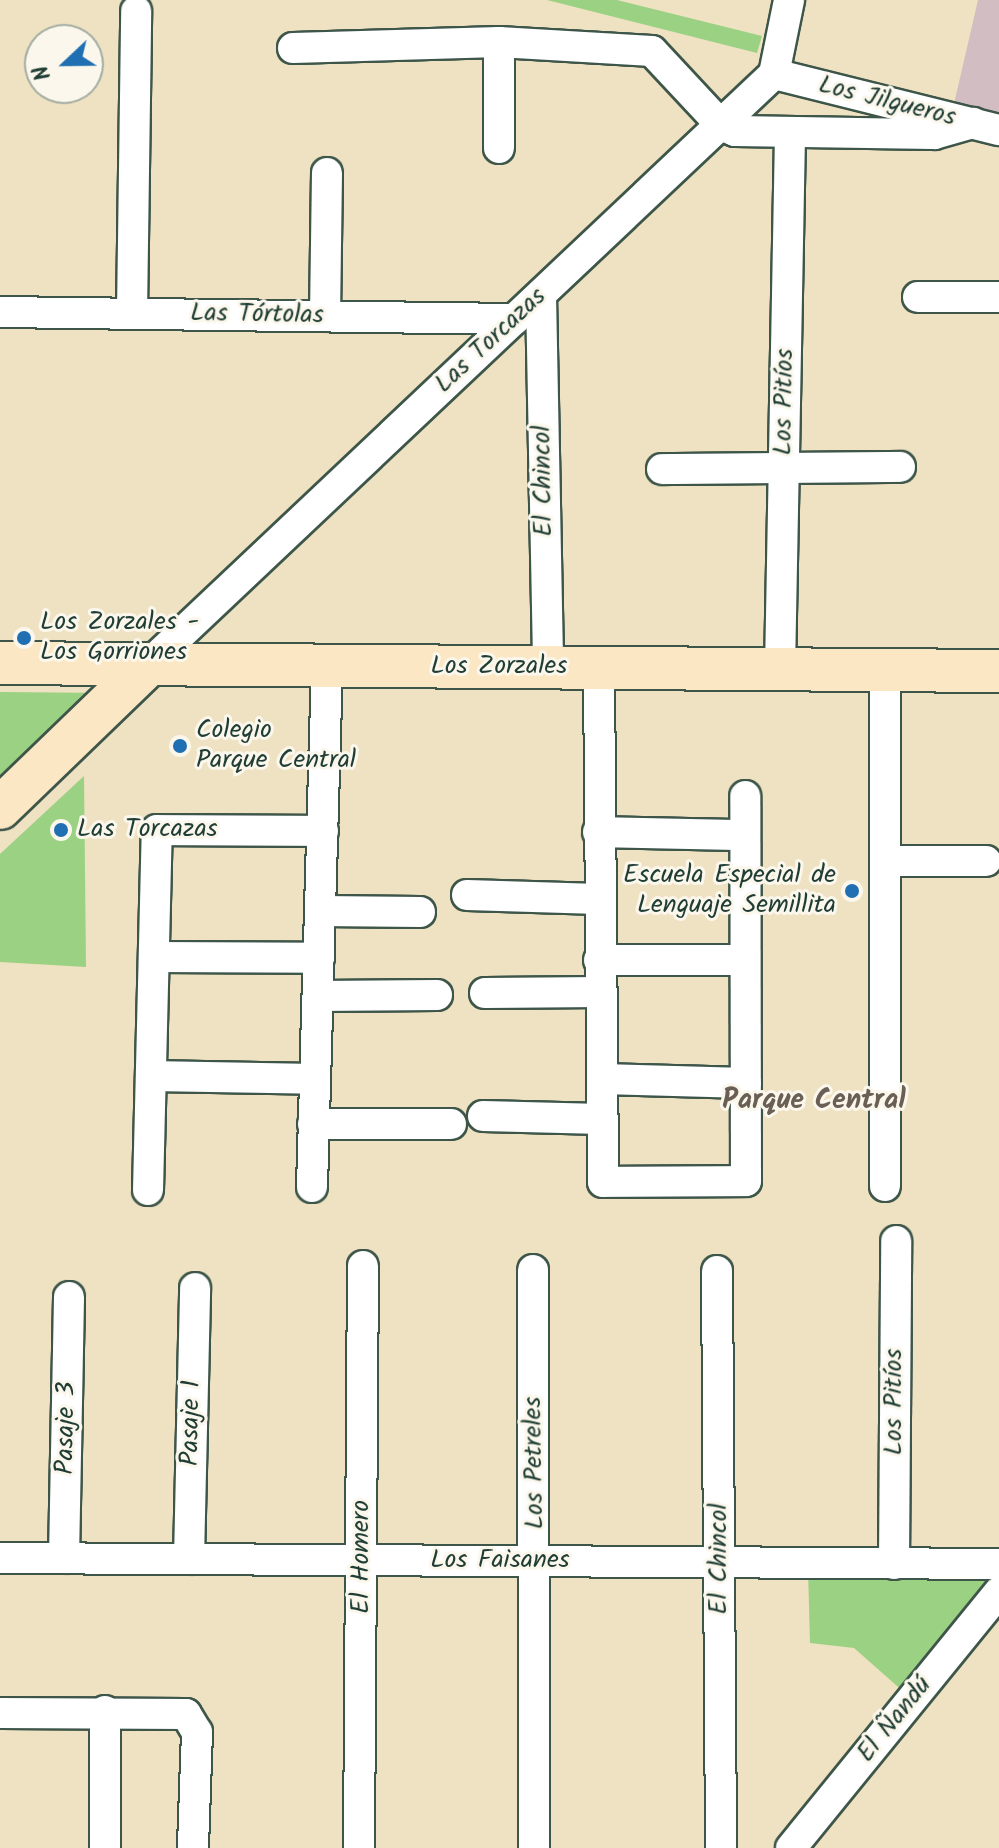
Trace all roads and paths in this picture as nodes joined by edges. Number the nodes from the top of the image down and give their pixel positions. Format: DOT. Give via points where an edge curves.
graph roads {
  1 [pos="789,0"];
  2 [pos="136,11"];
  3 [pos="499,42"];
  4 [pos="293,48"];
  5 [pos="774,74"];
  6 [pos="721,125"];
  7 [pos="986,126"];
  8 [pos="790,135"];
  9 [pos="499,148"];
  10 [pos="327,173"];
  11 [pos="541,295"];
  12 [pos="918,297"];
  13 [pos="999,297"];
  14 [pos="0,312"];
  15 [pos="132,313"];
  16 [pos="325,316"];
  17 [pos="515,319"];
  18 [pos="784,467"];
  19 [pos="900,467"];
  20 [pos="662,469"];
  21 [pos="0,663"];
  22 [pos="148,665"];
  23 [pos="327,666"];
  24 [pos="548,668"];
  25 [pos="599,668"];
  26 [pos="780,670"];
  27 [pos="885,671"];
  28 [pos="999,671"];
  29 [pos="745,796"];
  30 [pos="0,808"];
  31 [pos="323,831"];
  32 [pos="598,832"];
  33 [pos="745,835"];
  34 [pos="885,861"];
  35 [pos="986,861"];
  36 [pos="467,895"];
  37 [pos="599,899"];
  38 [pos="321,911"];
  39 [pos="420,912"];
  40 [pos="154,957"];
  41 [pos="319,958"];
  42 [pos="599,960"];
  43 [pos="745,960"];
  44 [pos="601,992"];
  45 [pos="485,993"];
  46 [pos="437,995"];
  47 [pos="318,996"];
  48 [pos="151,1076"];
  49 [pos="315,1079"];
  50 [pos="602,1079"];
  51 [pos="746,1083"];
  52 [pos="483,1116"];
  53 [pos="602,1119"];
  54 [pos="313,1124"];
  55 [pos="451,1124"];
  56 [pos="885,1186"];
  57 [pos="312,1187"];
  58 [pos="148,1190"];
  59 [pos="896,1241"];
  60 [pos="363,1266"];
  61 [pos="533,1270"];
  62 [pos="717,1271"];
  63 [pos="195,1288"];
  64 [pos="69,1297"];
  65 [pos="0,1558"];
  66 [pos="64,1558"];
  67 [pos="189,1559"];
  68 [pos="363,1560"];
  69 [pos="537,1561"];
  70 [pos="720,1562"];
  71 [pos="894,1564"];
  72 [pos="999,1564"];
  73 [pos="999,1592"];
  74 [pos="105,1711"];
  75 [pos="0,1713"];
  76 [pos="105,1848"];
  77 [pos="193,1848"];
  78 [pos="359,1848"];
  79 [pos="534,1848"];
  80 [pos="721,1848"];
  81 [pos="791,1848"];
  1 -- 5 [label="street"];
  2 -- 15 [label="street"];
  3 -- 4 [label="street"];
  3 -- 6 [label="street" via="652,51"];
  3 -- 9 [label="street"];
  5 -- 6 [label="street, Las Torcazas"];
  5 -- 7 [label="street, Los Jilgueros"];
  6 -- 8 [label="street"];
  6 -- 11 [label="street, Las Torcazas"];
  7 -- 8 [label="street" via="934,134"];
  8 -- 18 [label="street, Los Pitíos"];
  10 -- 16 [label="street"];
  11 -- 17 [label="street, Las Torcazas"];
  11 -- 24 [label="street, El Chincol"];
  12 -- 13 [label="street"];
  14 -- 15 [label="street, Las Tórtolas"];
  15 -- 16 [label="street, Las Tórtolas"];
  16 -- 17 [label="street, Las Tórtolas"];
  17 -- 22 [label="street, Las Torcazas"];
  18 -- 19 [label="street"];
  18 -- 20 [label="street"];
  18 -- 26 [label="street, Los Pitíos"];
  21 -- 22 [label="street, Los Zorzales"];
  22 -- 23 [label="street, Los Zorzales"];
  22 -- 30 [label="street, Las Torcazas"];
  23 -- 24 [label="street, Los Zorzales"];
  23 -- 31 [label="street"];
  24 -- 25 [label="street, Los Zorzales"];
  25 -- 26 [label="street, Los Zorzales"];
  25 -- 32 [label="street"];
  26 -- 27 [label="street, Los Zorzales"];
  27 -- 28 [label="street, Los Zorzales"];
  27 -- 34 [label="street"];
  29 -- 33 [label="street"];
  31 -- 38 [label="street"];
  31 -- 40 [label="street" via="157,830"];
  32 -- 33 [label="street"];
  32 -- 37 [label="street"];
  33 -- 43 [label="street"];
  34 -- 35 [label="street"];
  34 -- 56 [label="street"];
  36 -- 37 [label="street"];
  37 -- 42 [label="street"];
  38 -- 39 [label="street"];
  38 -- 41 [label="street"];
  40 -- 41 [label="street"];
  40 -- 48 [label="street"];
  41 -- 47 [label="street"];
  42 -- 43 [label="street"];
  42 -- 44 [label="street"];
  43 -- 51 [label="street"];
  44 -- 45 [label="street"];
  44 -- 50 [label="street"];
  46 -- 47 [label="street"];
  47 -- 49 [label="street"];
  48 -- 49 [label="street"];
  48 -- 58 [label="street"];
  49 -- 54 [label="street"];
  50 -- 51 [label="street"];
  50 -- 53 [label="street"];
  51 -- 53 [label="street" via="746,1181 603,1182"];
  52 -- 53 [label="street"];
  54 -- 55 [label="street"];
  54 -- 57 [label="street"];
  59 -- 71 [label="street, Los Pitíos"];
  60 -- 68 [label="street, El Homero"];
  61 -- 69 [label="street, Los Petreles"];
  62 -- 70 [label="street, El Chincol"];
  63 -- 67 [label="street, Pasaje 1"];
  64 -- 66 [label="street, Pasaje 3"];
  65 -- 66 [label="street, Los Faisanes"];
  66 -- 67 [label="street, Los Faisanes"];
  67 -- 68 [label="street, Los Faisanes"];
  68 -- 69 [label="street, Los Faisanes"];
  68 -- 78 [label="street, El Homero"];
  69 -- 70 [label="street, Los Faisanes"];
  69 -- 79 [label="street, Los Petreles"];
  70 -- 71 [label="street, Los Faisanes"];
  70 -- 80 [label="street, El Chincol"];
  71 -- 72 [label="street, Los Faisanes"];
  73 -- 81 [label="street, El Ñandú"];
  74 -- 75 [label="street"];
  74 -- 76 [label="street"];
  74 -- 77 [label="street" via="176,1711 194,1722"];
}
